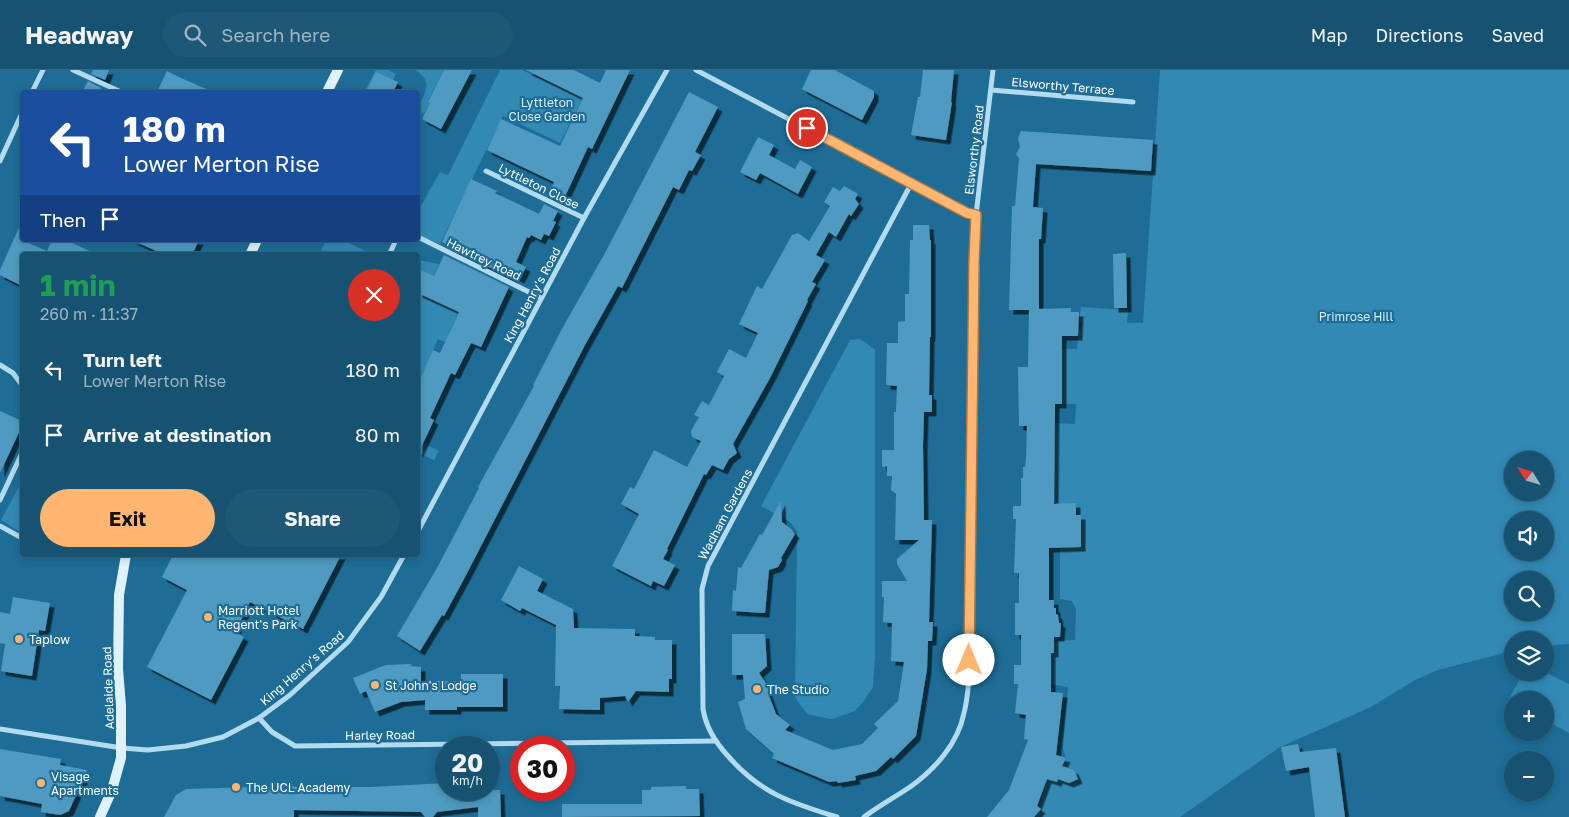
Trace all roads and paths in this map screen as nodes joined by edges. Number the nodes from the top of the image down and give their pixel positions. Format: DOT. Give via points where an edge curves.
graph roads {
  1 [pos="43,70"];
  2 [pos="73,70"];
  3 [pos="338,70"];
  4 [pos="667,70"];
  5 [pos="696,70"];
  6 [pos="993,70"];
  7 [pos="33,90"];
  8 [pos="117,90"];
  9 [pos="328,90"];
  10 [pos="991,90"];
  11 [pos="1134,102"];
  12 [pos="20,117"];
  13 [pos="0,161"];
  14 [pos="486,171"];
  15 [pos="911,184"];
  16 [pos="976,215"];
  17 [pos="584,218"];
  18 [pos="420,238"];
  19 [pos="541,298"];
  20 [pos="0,365"];
  21 [pos="20,382"];
  22 [pos="20,457"];
  23 [pos="0,500"];
  24 [pos="420,521"];
  25 [pos="0,526"];
  26 [pos="20,537"];
  27 [pos="126,557"];
  28 [pos="403,557"];
  29 [pos="259,718"];
  30 [pos="0,729"];
  31 [pos="715,741"];
  32 [pos="122,748"];
  33 [pos="100,817"];
  34 [pos="837,817"];
  35 [pos="864,817"];
  1 -- 7 [label="street"];
  2 -- 8 [label="street"];
  3 -- 9 [label="main road"];
  4 -- 17 [label="street, King Henry's Road"];
  5 -- 15 [label="street"];
  6 -- 10 [label="street, Elsworthy Road"];
  10 -- 11 [label="street, Elsworthy Terrace"];
  10 -- 16 [label="street, Elsworthy Road"];
  12 -- 13 [label="street"];
  14 -- 17 [label="street, Lyttleton Close"];
  15 -- 16 [label="street"];
  15 -- 31 [label="street, Wadham Gardens" via="708,566 702,589 703,709"];
  16 -- 35 [label="street, Elsworthy Road" via="969,679 964,714 949,750 927,774"];
  17 -- 19 [label="street, King Henry's Road"];
  18 -- 19 [label="street, Hawtrey Road"];
  19 -- 24 [label="street, King Henry's Road"];
  20 -- 21 [label="street"];
  22 -- 23 [label="street"];
  25 -- 26 [label="street"];
  27 -- 32 [label="main road, Adelaide Road" via="119,594"];
  28 -- 29 [label="street, King Henry's Road" via="381,597 348,642 290,695"];
  29 -- 31 [label="street, Harley Road" via="272,732 295,746"];
  29 -- 32 [label="street" via="223,737 186,746 159,750"];
  30 -- 32 [label="street"];
  31 -- 34 [label="street, Wadham Gardens" via="748,778 764,789 784,800"];
  32 -- 33 [label="main road, Adelaide Road" via="116,779"];
}
